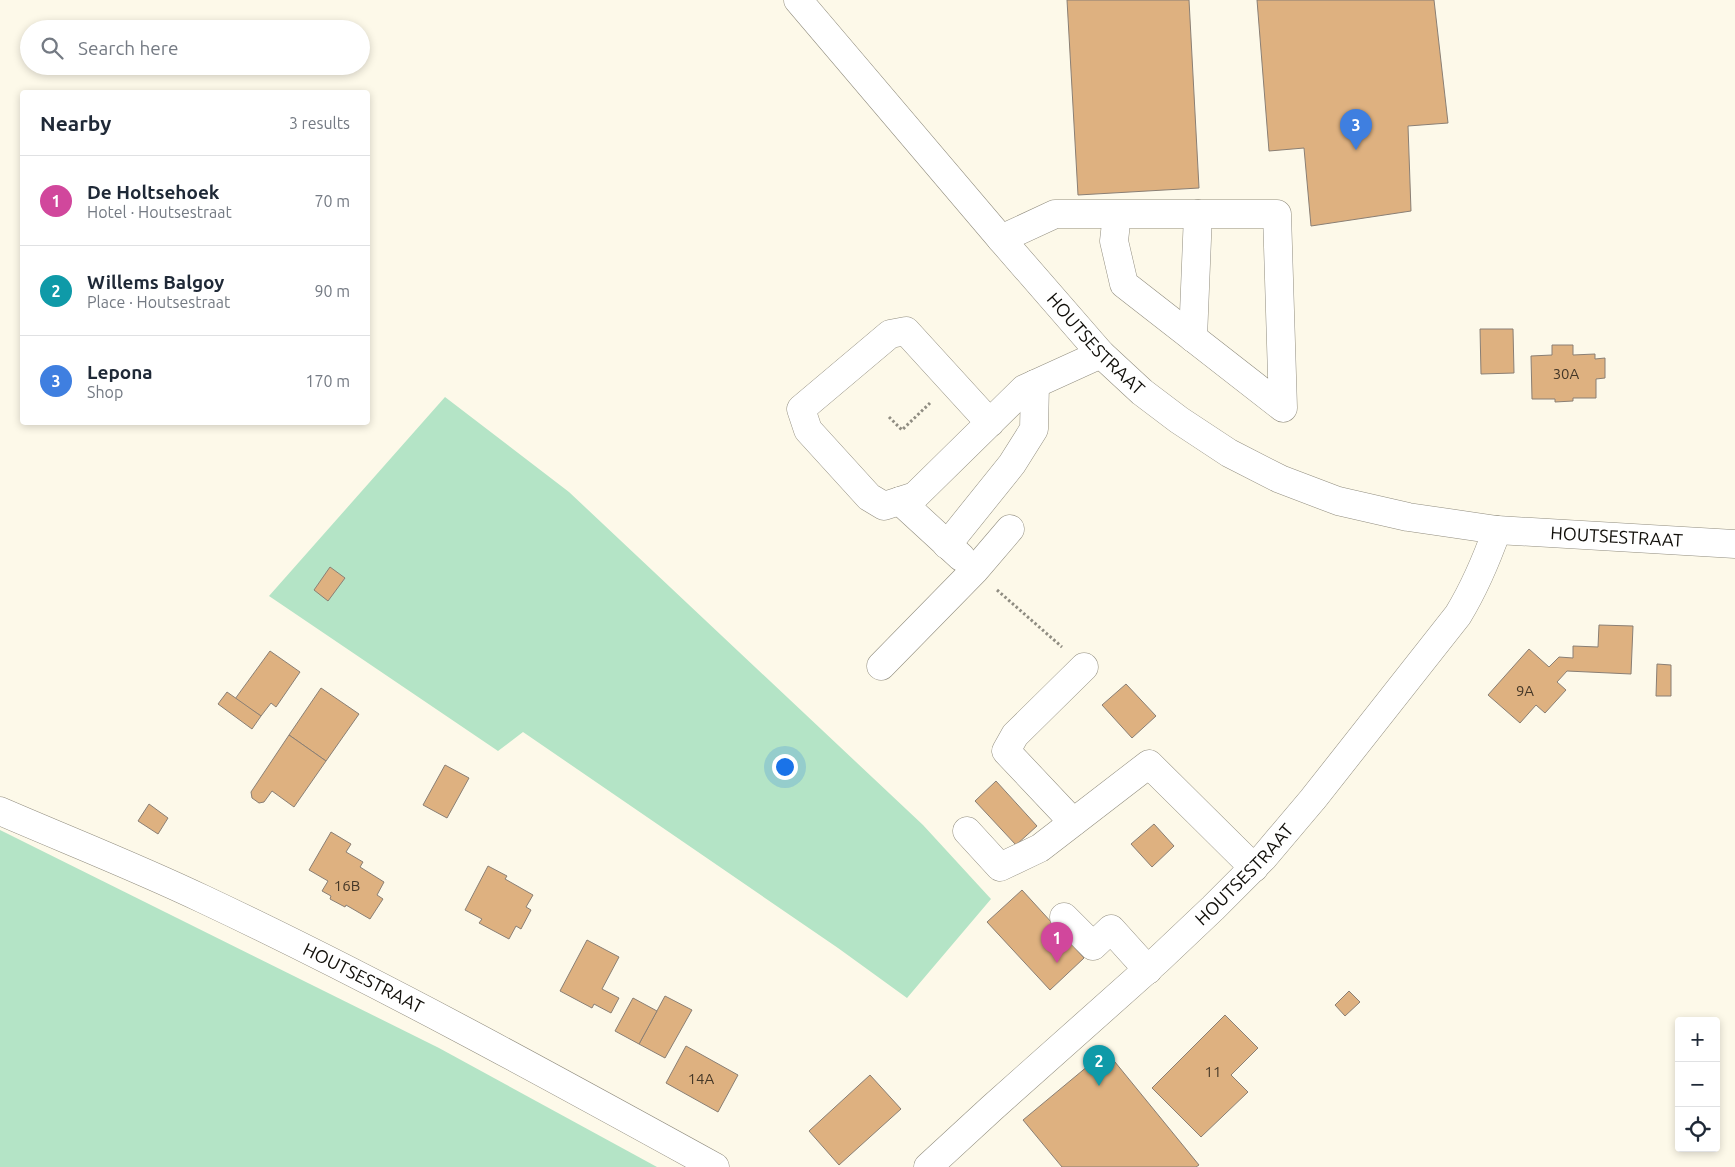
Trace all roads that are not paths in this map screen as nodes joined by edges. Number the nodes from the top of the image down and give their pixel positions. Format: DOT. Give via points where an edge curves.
graph roads {
  1 [pos="798,0"];
  2 [pos="1117,214"];
  3 [pos="1198,214"];
  4 [pos="1001,239"];
  5 [pos="1193,338"];
  6 [pos="1101,354"];
  7 [pos="1035,384"];
  8 [pos="990,423"];
  9 [pos="900,501"];
  10 [pos="1010,529"];
  11 [pos="1497,530"];
  12 [pos="1735,544"];
  13 [pos="947,545"];
  14 [pos="974,570"];
  15 [pos="880,666"];
  16 [pos="1084,667"];
  17 [pos="0,811"];
  18 [pos="1073,822"];
  19 [pos="967,831"];
  20 [pos="1254,868"];
  21 [pos="1064,917"];
  22 [pos="1148,970"];
  23 [pos="715,1167"];
  24 [pos="928,1167"];
  1 -- 4 [label="street, HOUTSESTRAAT"];
  2 -- 3 [label="street"];
  2 -- 4 [label="street" via="1055,214"];
  2 -- 5 [label="street" via="1114,241 1124,284"];
  3 -- 5 [label="street"];
  3 -- 5 [label="street" via="1277,214 1283,408"];
  4 -- 6 [label="street, HOUTSESTRAAT"];
  6 -- 7 [label="street"];
  6 -- 11 [label="street, HOUTSESTRAAT" via="1142,392 1179,420 1229,453 1280,479 1338,501 1408,518"];
  7 -- 8 [label="street" via="1024,389"];
  7 -- 13 [label="street" via="1034,429 1012,464"];
  8 -- 9 [label="street" via="916,496"];
  8 -- 9 [label="street" via="906,331 890,334 801,409 808,430 869,497 884,506"];
  9 -- 13 [label="street"];
  10 -- 14 [label="street"];
  11 -- 12 [label="street, HOUTSESTRAAT"];
  11 -- 20 [label="street, HOUTSESTRAAT" via="1474,590 1458,615"];
  13 -- 14 [label="street"];
  14 -- 15 [label="street"];
  16 -- 18 [label="street" via="1014,735 1006,751"];
  17 -- 23 [label="street, HOUTSESTRAAT" via="201,898 324,958 440,1016"];
  18 -- 19 [label="street" via="1040,848 1000,867"];
  18 -- 20 [label="street" via="1149,764"];
  20 -- 22 [label="street, HOUTSESTRAAT"];
  21 -- 22 [label="street" via="1093,946 1111,929"];
  22 -- 24 [label="street, HOUTSESTRAAT"];
}
